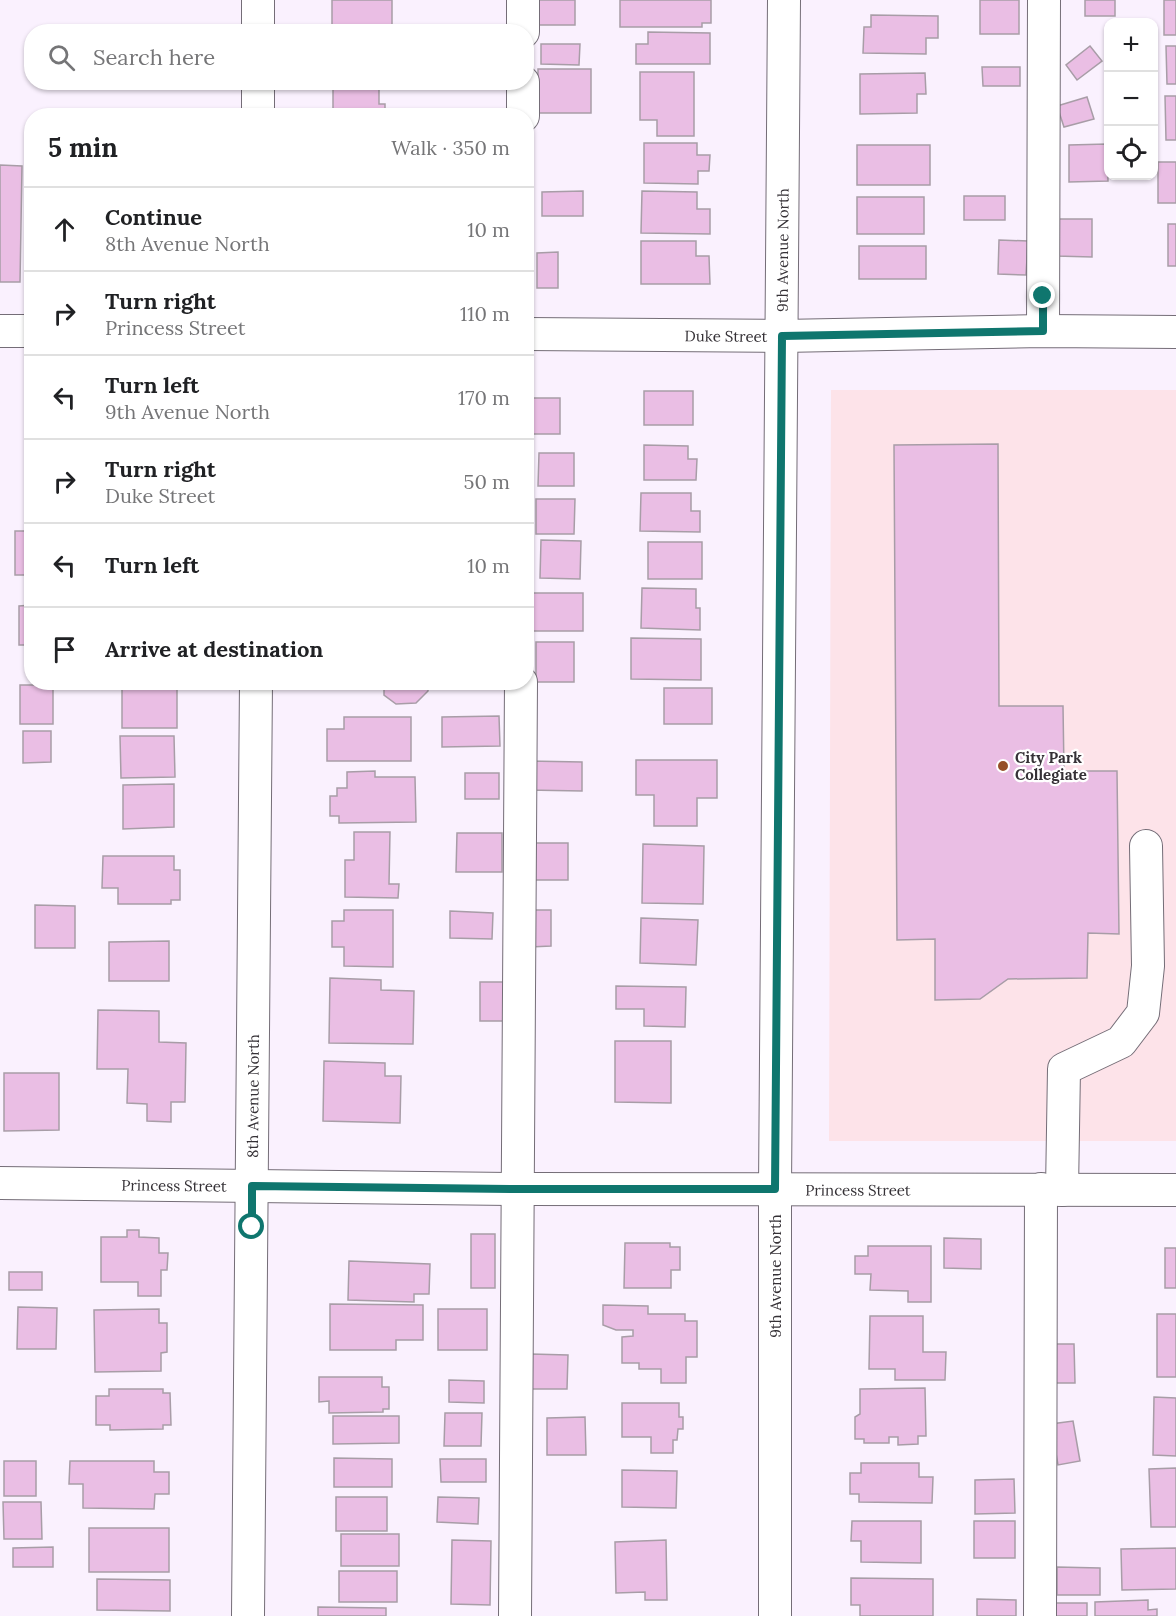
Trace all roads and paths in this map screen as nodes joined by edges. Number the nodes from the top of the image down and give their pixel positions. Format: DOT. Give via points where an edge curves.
graph roads {
  1 [pos="258,0"];
  2 [pos="524,0"];
  3 [pos="784,0"];
  4 [pos="1044,0"];
  5 [pos="258,24"];
  6 [pos="523,24"];
  7 [pos="258,90"];
  8 [pos="523,90"];
  9 [pos="258,108"];
  10 [pos="523,108"];
  11 [pos="0,331"];
  12 [pos="24,331"];
  13 [pos="1043,331"];
  14 [pos="1176,332"];
  15 [pos="534,334"];
  16 [pos="782,336"];
  17 [pos="256,690"];
  18 [pos="520,690"];
  19 [pos="1146,846"];
  20 [pos="0,1184"];
  21 [pos="252,1186"];
  22 [pos="518,1189"];
  23 [pos="775,1189"];
  24 [pos="1052,1190"];
  25 [pos="1176,1190"];
  26 [pos="248,1616"];
  27 [pos="515,1616"];
  28 [pos="775,1616"];
  29 [pos="1040,1616"];
  1 -- 5 [label="street"];
  2 -- 6 [label="street"];
  3 -- 16 [label="street, 9th Avenue North"];
  4 -- 13 [label="street"];
  7 -- 9 [label="street"];
  8 -- 10 [label="street"];
  11 -- 12 [label="street"];
  13 -- 14 [label="street, Duke Street"];
  13 -- 16 [label="street, Duke Street"];
  15 -- 16 [label="street, Duke Street"];
  16 -- 23 [label="street, 9th Avenue North"];
  17 -- 21 [label="street, 8th Avenue North"];
  18 -- 22 [label="street"];
  19 -- 24 [label="street" via="1148,966 1143,1013 1121,1042 1064,1070"];
  20 -- 21 [label="street, Princess Street"];
  21 -- 22 [label="street, Princess Street"];
  21 -- 26 [label="street, 8th Avenue North"];
  22 -- 23 [label="street, Princess Street"];
  22 -- 27 [label="street"];
  23 -- 24 [label="street, Princess Street"];
  23 -- 28 [label="street, 9th Avenue North"];
  24 -- 25 [label="street, Princess Street"];
  24 -- 29 [label="street"];
}
